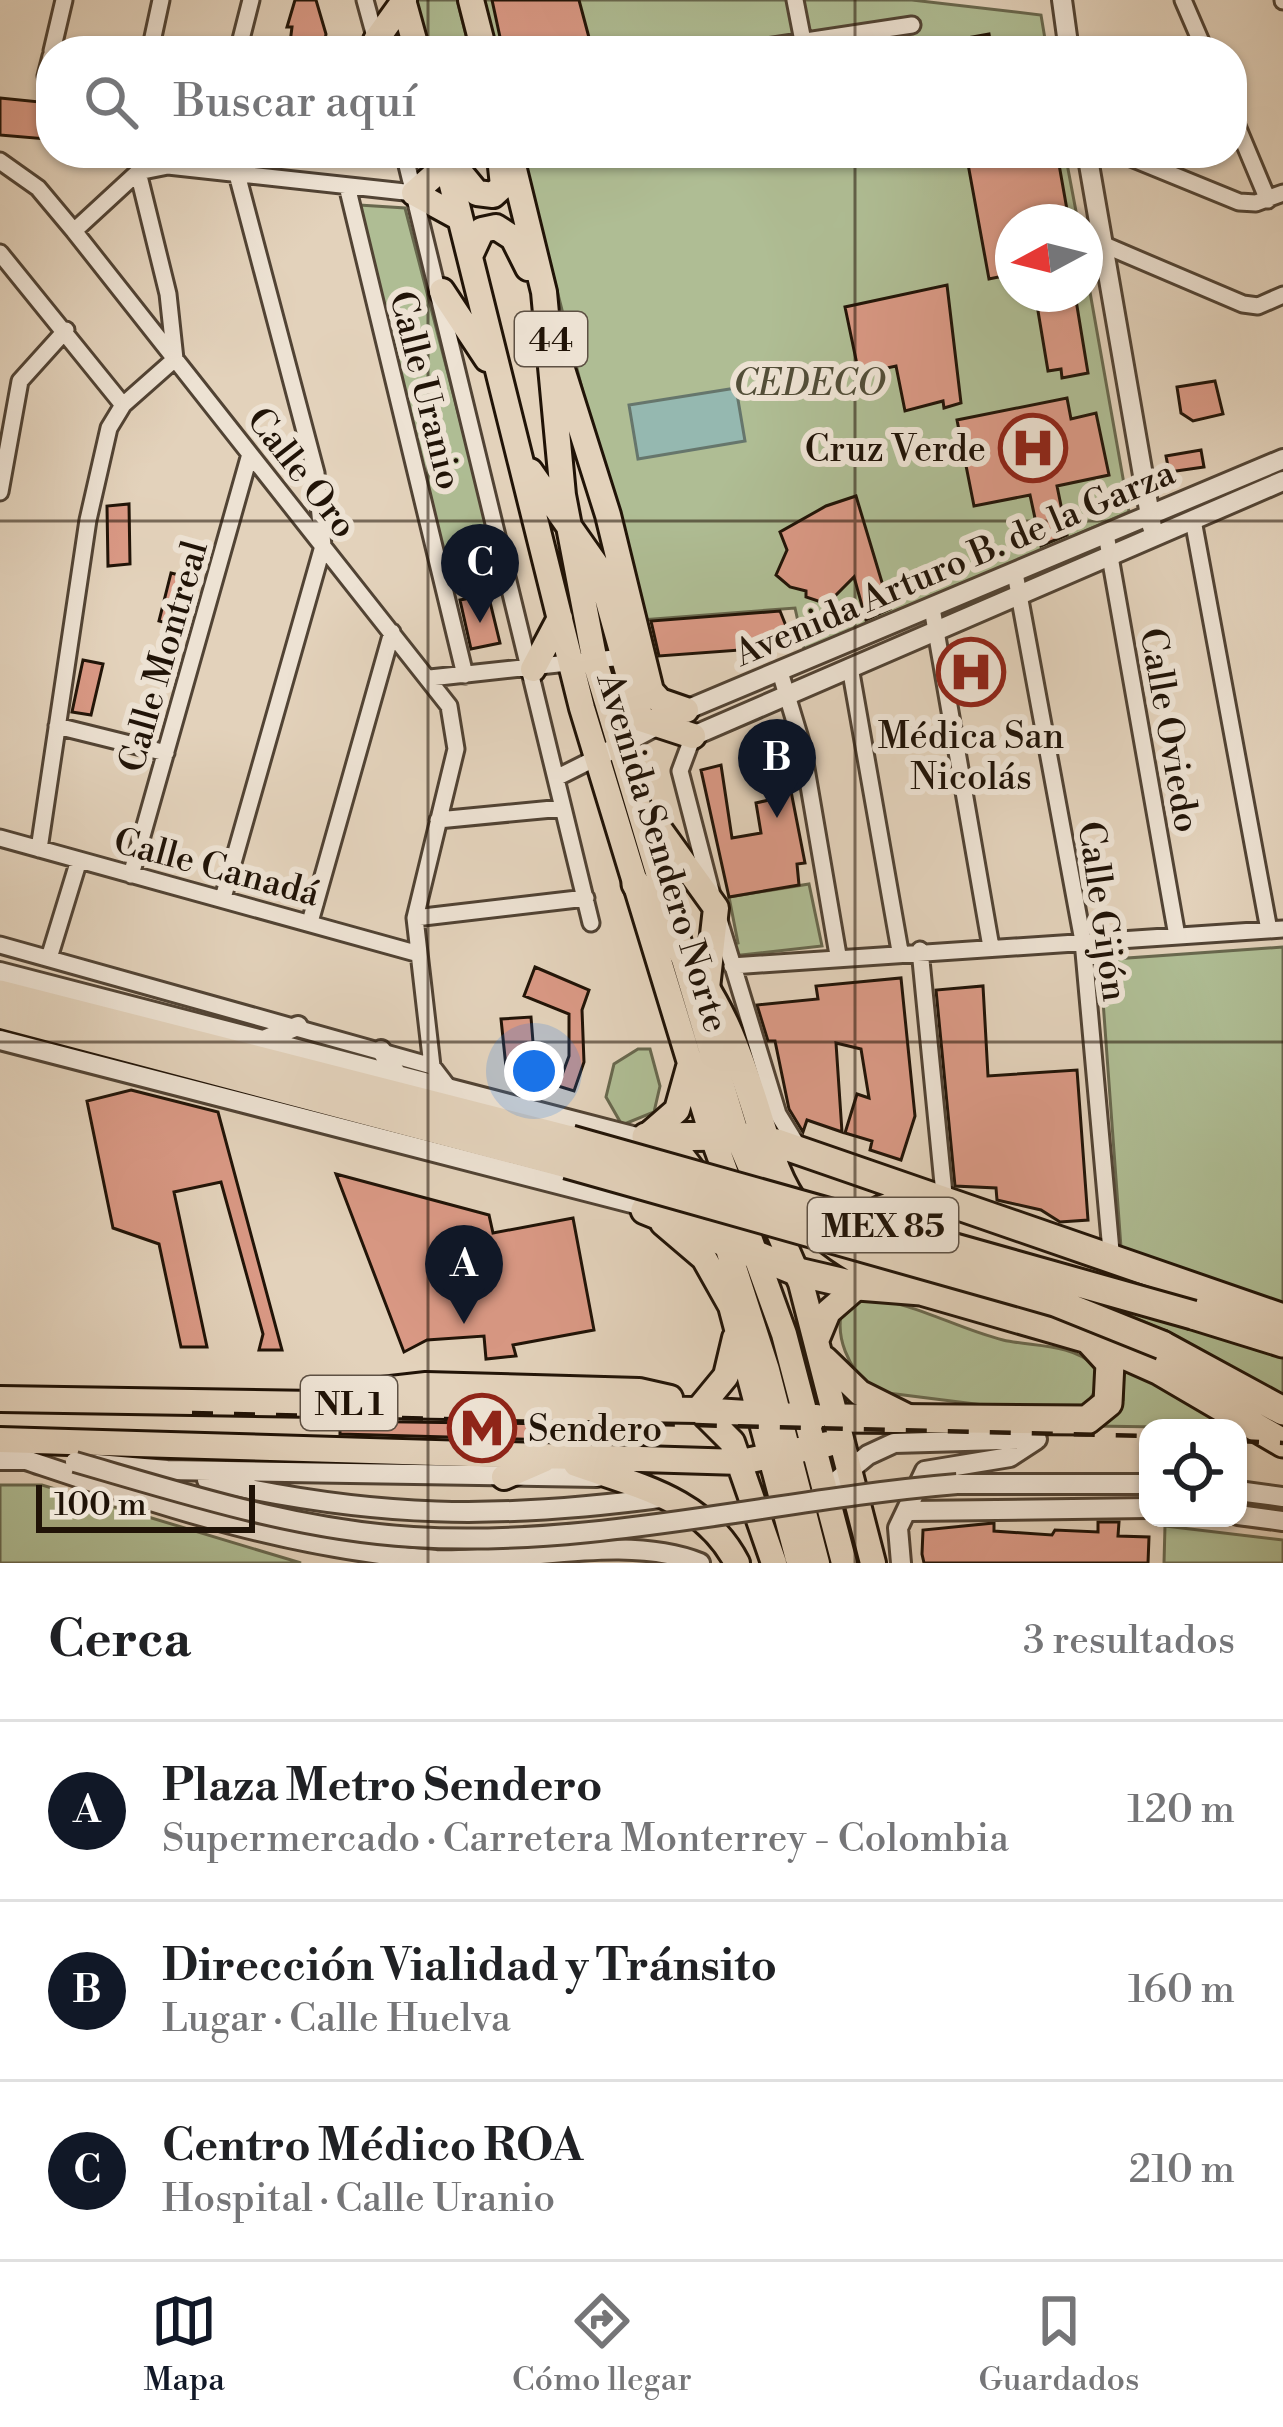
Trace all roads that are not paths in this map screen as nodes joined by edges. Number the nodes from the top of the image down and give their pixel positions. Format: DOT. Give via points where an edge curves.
graph roads {
  1 [pos="64,0"];
  2 [pos="161,0"];
  3 [pos="250,0"];
  4 [pos="365,0"];
  5 [pos="404,0"];
  6 [pos="471,0"];
  7 [pos="795,0"];
  8 [pos="1062,0"];
  9 [pos="1183,0"];
  10 [pos="912,25"];
  11 [pos="56,36"];
  12 [pos="153,36"];
  13 [pos="242,36"];
  14 [pos="374,36"];
  15 [pos="383,36"];
  16 [pos="413,36"];
  17 [pos="480,36"];
  18 [pos="802,36"];
  19 [pos="837,36"];
  20 [pos="1068,36"];
  21 [pos="1199,36"];
  22 [pos="1247,143"];
  23 [pos="0,161"];
  24 [pos="408,168"];
  25 [pos="436,168"];
  26 [pos="447,168"];
  27 [pos="456,168"];
  28 [pos="500,168"];
  29 [pos="513,168"];
  30 [pos="1089,168"];
  31 [pos="1156,168"];
  32 [pos="138,172"];
  33 [pos="238,178"];
  34 [pos="348,190"];
  35 [pos="414,193"];
  36 [pos="1276,196"];
  37 [pos="1095,204"];
  38 [pos="458,218"];
  39 [pos="74,231"];
  40 [pos="1103,244"];
  41 [pos="1103,250"];
  42 [pos="470,256"];
  43 [pos="3,260"];
  44 [pos="442,291"];
  45 [pos="1283,295"];
  46 [pos="66,330"];
  47 [pos="550,335"];
  48 [pos="175,359"];
  49 [pos="497,374"];
  50 [pos="123,405"];
  51 [pos="514,443"];
  52 [pos="250,454"];
  53 [pos="1282,470"];
  54 [pos="0,492"];
  55 [pos="1150,515"];
  56 [pos="1193,520"];
  57 [pos="568,530"];
  58 [pos="1106,534"];
  59 [pos="1154,537"];
  60 [pos="323,546"];
  61 [pos="1111,555"];
  62 [pos="1015,573"];
  63 [pos="614,583"];
  64 [pos="1019,595"];
  65 [pos="932,608"];
  66 [pos="560,618"];
  67 [pos="936,630"];
  68 [pos="392,632"];
  69 [pos="623,657"];
  70 [pos="583,664"];
  71 [pos="850,667"];
  72 [pos="533,669"];
  73 [pos="780,672"];
  74 [pos="465,675"];
  75 [pos="430,678"];
  76 [pos="788,694"];
  77 [pos="686,710"];
  78 [pos="57,726"];
  79 [pos="651,726"];
  80 [pos="693,736"];
  81 [pos="623,742"];
  82 [pos="166,753"];
  83 [pos="598,757"];
  84 [pos="556,778"];
  85 [pos="640,802"];
  86 [pos="563,808"];
  87 [pos="438,820"];
  88 [pos="0,838"];
  89 [pos="39,848"];
  90 [pos="79,860"];
  91 [pos="131,875"];
  92 [pos="637,884"];
  93 [pos="223,898"];
  94 [pos="586,898"];
  95 [pos="716,908"];
  96 [pos="416,918"];
  97 [pos="310,922"];
  98 [pos="591,923"];
  99 [pos="1276,930"];
  100 [pos="1177,936"];
  101 [pos="1083,940"];
  102 [pos="0,945"];
  103 [pos="992,946"];
  104 [pos="920,950"];
  105 [pos="901,951"];
  106 [pos="419,954"];
  107 [pos="838,956"];
  108 [pos="49,958"];
  109 [pos="732,966"];
  110 [pos="688,968"];
  111 [pos="0,972"];
  112 [pos="164,989"];
  113 [pos="0,994"];
  114 [pos="706,994"];
  115 [pos="155,1013"];
  116 [pos="0,1014"];
  117 [pos="704,1023"];
  118 [pos="298,1026"];
  119 [pos="0,1040"];
  120 [pos="261,1040"];
  121 [pos="381,1050"];
  122 [pos="686,1052"];
  123 [pos="232,1066"];
  124 [pos="432,1066"];
  125 [pos="398,1076"];
  126 [pos="448,1087"];
  127 [pos="646,1137"];
  128 [pos="737,1137"];
  129 [pos="569,1152"];
  130 [pos="808,1155"];
  131 [pos="940,1203"];
  132 [pos="645,1210"];
  133 [pos="728,1246"];
  134 [pos="757,1258"];
  135 [pos="1112,1262"];
  136 [pos="798,1272"];
  137 [pos="867,1278"];
  138 [pos="731,1306"];
  139 [pos="1283,1318"];
  140 [pos="784,1334"];
  141 [pos="1088,1339"];
  142 [pos="1283,1343"];
  143 [pos="818,1346"];
  144 [pos="759,1376"];
  145 [pos="0,1399"];
  146 [pos="698,1410"];
  147 [pos="1283,1411"];
  148 [pos="806,1417"];
  149 [pos="910,1418"];
  150 [pos="1058,1426"];
  151 [pos="839,1429"];
  152 [pos="780,1437"];
  153 [pos="0,1440"];
  154 [pos="1283,1443"];
  155 [pos="440,1452"];
  156 [pos="736,1452"];
  157 [pos="552,1456"];
  158 [pos="0,1460"];
  159 [pos="26,1460"];
  160 [pos="75,1462"];
  161 [pos="849,1469"];
  162 [pos="167,1470"];
  163 [pos="504,1477"];
  164 [pos="613,1477"];
  165 [pos="1139,1484"];
  166 [pos="825,1491"];
  167 [pos="1247,1492"];
  168 [pos="668,1497"];
  169 [pos="1283,1497"];
  170 [pos="1139,1508"];
  171 [pos="860,1510"];
  172 [pos="910,1511"];
  173 [pos="796,1515"];
  174 [pos="1247,1516"];
  175 [pos="1283,1521"];
  176 [pos="899,1554"];
  177 [pos="768,1556"];
  178 [pos="700,1563"];
  179 [pos="736,1563"];
  180 [pos="799,1563"];
  181 [pos="817,1563"];
  182 [pos="844,1563"];
  183 [pos="873,1563"];
  1 -- 11 [label="street"];
  2 -- 12 [label="street"];
  3 -- 13 [label="street"];
  4 -- 14 [label="street"];
  5 -- 15 [label="main road"];
  5 -- 16 [label="main road"];
  6 -- 17 [label="main road"];
  7 -- 18 [label="street"];
  8 -- 20 [label="street"];
  9 -- 21 [label="street"];
  10 -- 19 [label="street"];
  22 -- 36 [label="street"];
  23 -- 39 [label="street, Calle Oro" via="38,188"];
  24 -- 35 [label="street"];
  25 -- 35 [label="main road"];
  26 -- 38 [label="main road, Avenida Sendero Norte / 44"];
  27 -- 28 [label="main road" via="485,196 502,186"];
  29 -- 47 [label="main road, Avenida Sendero Norte / 44"];
  30 -- 37 [label="street"];
  31 -- 36 [label="street" via="1239,202"];
  32 -- 33 [label="street" via="189,168"];
  32 -- 39 [label="street"];
  32 -- 48 [label="street"];
  33 -- 34 [label="street"];
  33 -- 60 [label="street" via="316,473"];
  34 -- 35 [label="street"];
  34 -- 74 [label="street, Calle Uranio"];
  35 -- 38 [label="main road"];
  35 -- 44 [label="street"];
  38 -- 42 [label="main road, Avenida Sendero Norte / 44"];
  39 -- 48 [label="street, Calle Oro"];
  40 -- 45 [label="street" via="1243,304"];
  41 -- 55 [label="street"];
  42 -- 47 [label="main road" via="482,230 506,231 526,262"];
  42 -- 49 [label="main road, Avenida Sendero Norte / 44"];
  43 -- 46 [label="street"];
  44 -- 49 [label="main road"];
  44 -- 72 [label="street"];
  46 -- 50 [label="street"];
  46 -- 54 [label="street" via="20,380"];
  47 -- 57 [label="main road, Avenida Sendero Norte / 44"];
  47 -- 63 [label="main road" via="584,430"];
  48 -- 50 [label="street"];
  48 -- 52 [label="street, Calle Oro"];
  49 -- 51 [label="main road, Avenida Sendero Norte / 44"];
  50 -- 78 [label="street" via="96,479"];
  51 -- 57 [label="main road"];
  51 -- 66 [label="main road, Avenida Sendero Norte / 44"];
  52 -- 60 [label="street, Calle Oro"];
  52 -- 82 [label="street, Calle Montreal"];
  53 -- 55 [label="street, Avenida Arturo B. de la Garza"];
  53 -- 56 [label="street, Avenida Arturo B. de la Garza"];
  55 -- 58 [label="street, Avenida Arturo B. de la Garza"];
  55 -- 59 [label="street"];
  56 -- 59 [label="street, Avenida Arturo B. de la Garza"];
  56 -- 99 [label="street"];
  57 -- 63 [label="main road"];
  57 -- 70 [label="main road, Avenida Sendero Norte / 44"];
  58 -- 61 [label="street, Calle Oviedo"];
  58 -- 62 [label="street, Avenida Arturo B. de la Garza"];
  59 -- 61 [label="street, Avenida Arturo B. de la Garza"];
  60 -- 68 [label="street, Calle Oro"];
  60 -- 93 [label="street"];
  61 -- 64 [label="street, Avenida Arturo B. de la Garza"];
  61 -- 100 [label="street, Calle Oviedo"];
  62 -- 64 [label="street, Calle Gijón"];
  62 -- 65 [label="street, Avenida Arturo B. de la Garza"];
  63 -- 69 [label="main road"];
  63 -- 77 [label="main road" via="652,691"];
  64 -- 67 [label="street, Avenida Arturo B. de la Garza"];
  64 -- 101 [label="street, Calle Gijón"];
  65 -- 67 [label="street"];
  65 -- 73 [label="street, Avenida Arturo B. de la Garza"];
  66 -- 70 [label="main road, Avenida Sendero Norte / 44"];
  66 -- 72 [label="main road"];
  67 -- 71 [label="street, Avenida Arturo B. de la Garza"];
  67 -- 103 [label="street"];
  68 -- 75 [label="street, Calle Oro"];
  68 -- 97 [label="street"];
  69 -- 70 [label="street"];
  69 -- 79 [label="main road" via="631,696"];
  70 -- 72 [label="street"];
  70 -- 81 [label="main road, Avenida Sendero Norte / 44"];
  70 -- 83 [label="main road, Avenida Sendero Norte / 44"];
  71 -- 76 [label="street, Avenida Arturo B. de la Garza"];
  71 -- 105 [label="street"];
  72 -- 74 [label="street"];
  72 -- 84 [label="street"];
  73 -- 76 [label="street"];
  73 -- 77 [label="street, Avenida Arturo B. de la Garza"];
  74 -- 75 [label="street"];
  75 -- 87 [label="street, Calle Oro" via="457,732"];
  76 -- 80 [label="street, Avenida Arturo B. de la Garza"];
  76 -- 107 [label="street"];
  77 -- 79 [label="street, Avenida Arturo B. de la Garza"];
  78 -- 82 [label="street"];
  78 -- 89 [label="street"];
  79 -- 80 [label="main road"];
  79 -- 81 [label="street, Avenida Arturo B. de la Garza"];
  80 -- 95 [label="street" via="680,771"];
  81 -- 83 [label="street"];
  81 -- 85 [label="main road, Avenida Sendero Norte / 44"];
  82 -- 91 [label="street, Calle Montreal"];
  83 -- 84 [label="street"];
  83 -- 92 [label="main road, Avenida Sendero Norte / 44"];
  84 -- 86 [label="street"];
  85 -- 95 [label="main road"];
  85 -- 110 [label="main road, Avenida Sendero Norte / 44"];
  86 -- 87 [label="street"];
  86 -- 94 [label="street"];
  87 -- 96 [label="street, Calle Oro"];
  88 -- 89 [label="street, Calle Canadá"];
  89 -- 90 [label="street, Calle Canadá"];
  90 -- 91 [label="street, Calle Canadá"];
  90 -- 108 [label="street"];
  91 -- 93 [label="street, Calle Canadá"];
  92 -- 110 [label="highway"];
  92 -- 122 [label="main road, Avenida Sendero Norte / 44"];
  93 -- 97 [label="street, Calle Canadá"];
  94 -- 96 [label="street"];
  94 -- 98 [label="street"];
  95 -- 109 [label="street"];
  95 -- 114 [label="main road"];
  96 -- 106 [label="street, Calle Oro"];
  97 -- 106 [label="street, Calle Canadá"];
  99 -- 100 [label="street"];
  100 -- 101 [label="street"];
  101 -- 103 [label="street"];
  101 -- 135 [label="street, Calle Gijón"];
  102 -- 108 [label="street"];
  103 -- 104 [label="street"];
  104 -- 105 [label="street"];
  104 -- 131 [label="street"];
  105 -- 107 [label="street"];
  106 -- 124 [label="street, Calle Oro"];
  107 -- 109 [label="street"];
  108 -- 112 [label="street"];
  109 -- 130 [label="street" via="782,1124"];
  110 -- 114 [label="highway"];
  110 -- 117 [label="main road, Avenida Sendero Norte / 44"];
  111 -- 115 [label="street"];
  112 -- 115 [label="street"];
  112 -- 118 [label="street"];
  113 -- 123 [label="highway, MEX 85"];
  114 -- 117 [label="main road"];
  114 -- 128 [label="highway" via="728,1032"];
  115 -- 120 [label="street"];
  116 -- 123 [label="highway, MEX 85"];
  117 -- 128 [label="main road, Avenida Sendero Norte / 44"];
  118 -- 120 [label="street"];
  118 -- 121 [label="street"];
  119 -- 132 [label="street"];
  120 -- 125 [label="street"];
  121 -- 124 [label="street"];
  121 -- 125 [label="street"];
  122 -- 127 [label="main road" via="683,1100"];
  122 -- 128 [label="main road, Avenida Sendero Norte / 44"];
  123 -- 129 [label="highway, MEX 85"];
  124 -- 126 [label="street"];
  125 -- 126 [label="street"];
  126 -- 127 [label="street"];
  127 -- 128 [label="highway"];
  127 -- 132 [label="street" via="669,1150 679,1176 672,1196"];
  127 -- 133 [label="main road" via="694,1166"];
  128 -- 130 [label="highway"];
  128 -- 134 [label="main road, Avenida Sendero Norte / 44"];
  128 -- 136 [label="main road, Avenida Sendero Norte / 44"];
  128 -- 137 [label="highway" via="806,1222"];
  129 -- 142 [label="highway, MEX 85, bridge"];
  129 -- 147 [label="highway, MEX 85, bridge" via="1055,1302 1162,1345"];
  130 -- 131 [label="highway"];
  131 -- 135 [label="highway"];
  131 -- 137 [label="highway" via="874,1212 862,1239"];
  132 -- 133 [label="highway"];
  132 -- 138 [label="main road" via="704,1258"];
  133 -- 134 [label="highway"];
  133 -- 144 [label="main road"];
  134 -- 136 [label="highway"];
  134 -- 140 [label="main road, Avenida Sendero Norte / 44"];
  135 -- 139 [label="highway"];
  136 -- 137 [label="highway"];
  136 -- 143 [label="main road, Avenida Sendero Norte / 44"];
  137 -- 141 [label="highway"];
  137 -- 143 [label="main road" via="828,1312"];
  138 -- 144 [label="main road"];
  138 -- 146 [label="main road" via="731,1366"];
  140 -- 144 [label="main road"];
  140 -- 148 [label="main road, Avenida Sendero Norte / 44"];
  141 -- 150 [label="highway" via="1106,1355 1113,1382 1102,1410"];
  141 -- 154 [label="highway"];
  143 -- 149 [label="main road" via="860,1393"];
  143 -- 151 [label="main road, Avenida Sendero Norte / 44"];
  144 -- 146 [label="main road"];
  144 -- 152 [label="main road"];
  145 -- 146 [label="main road, NL 1"];
  146 -- 152 [label="main road, NL 1"];
  146 -- 156 [label="main road"];
  148 -- 151 [label="main road, NL 1"];
  148 -- 152 [label="main road, Avenida Sendero Norte / 44"];
  149 -- 150 [label="highway, NL 1"];
  149 -- 151 [label="highway, NL 1"];
  150 -- 161 [label="street" via="894,1443"];
  150 -- 172 [label="street" via="1010,1456 929,1468"];
  151 -- 152 [label="main road, NL 1"];
  151 -- 161 [label="main road, Avenida Sendero Norte / 44"];
  152 -- 156 [label="main road"];
  152 -- 166 [label="main road, Avenida Sendero Norte / 44"];
  152 -- 173 [label="main road"];
  153 -- 155 [label="main road, NL 1"];
  155 -- 156 [label="main road" via="480,1442"];
  155 -- 157 [label="main road, NL 1"];
  156 -- 157 [label="main road, NL 1"];
  156 -- 177 [label="main road"];
  157 -- 163 [label="main road"];
  157 -- 164 [label="main road"];
  158 -- 159 [label="street"];
  159 -- 160 [label="street"];
  159 -- 178 [label="street" via="194,1516 348,1552 515,1562 643,1550"];
  160 -- 162 [label="street"];
  160 -- 165 [label="street, bridge" via="291,1521 414,1538 587,1532 957,1484"];
  161 -- 166 [label="street"];
  161 -- 171 [label="main road, Avenida Sendero Norte / 44"];
  162 -- 163 [label="street"];
  162 -- 168 [label="street" via="388,1513 547,1513"];
  163 -- 164 [label="street"];
  164 -- 168 [label="main road"];
  166 -- 171 [label="street"];
  166 -- 173 [label="street"];
  166 -- 182 [label="main road, Avenida Sendero Norte / 44"];
  167 -- 169 [label="street"];
  168 -- 179 [label="main road" via="704,1519"];
  170 -- 172 [label="street"];
  171 -- 176 [label="street"];
  171 -- 183 [label="main road, Avenida Sendero Norte / 44"];
  172 -- 176 [label="street" via="898,1528"];
  173 -- 177 [label="street"];
  173 -- 180 [label="main road"];
  173 -- 181 [label="main road"];
  174 -- 175 [label="street"];
}
